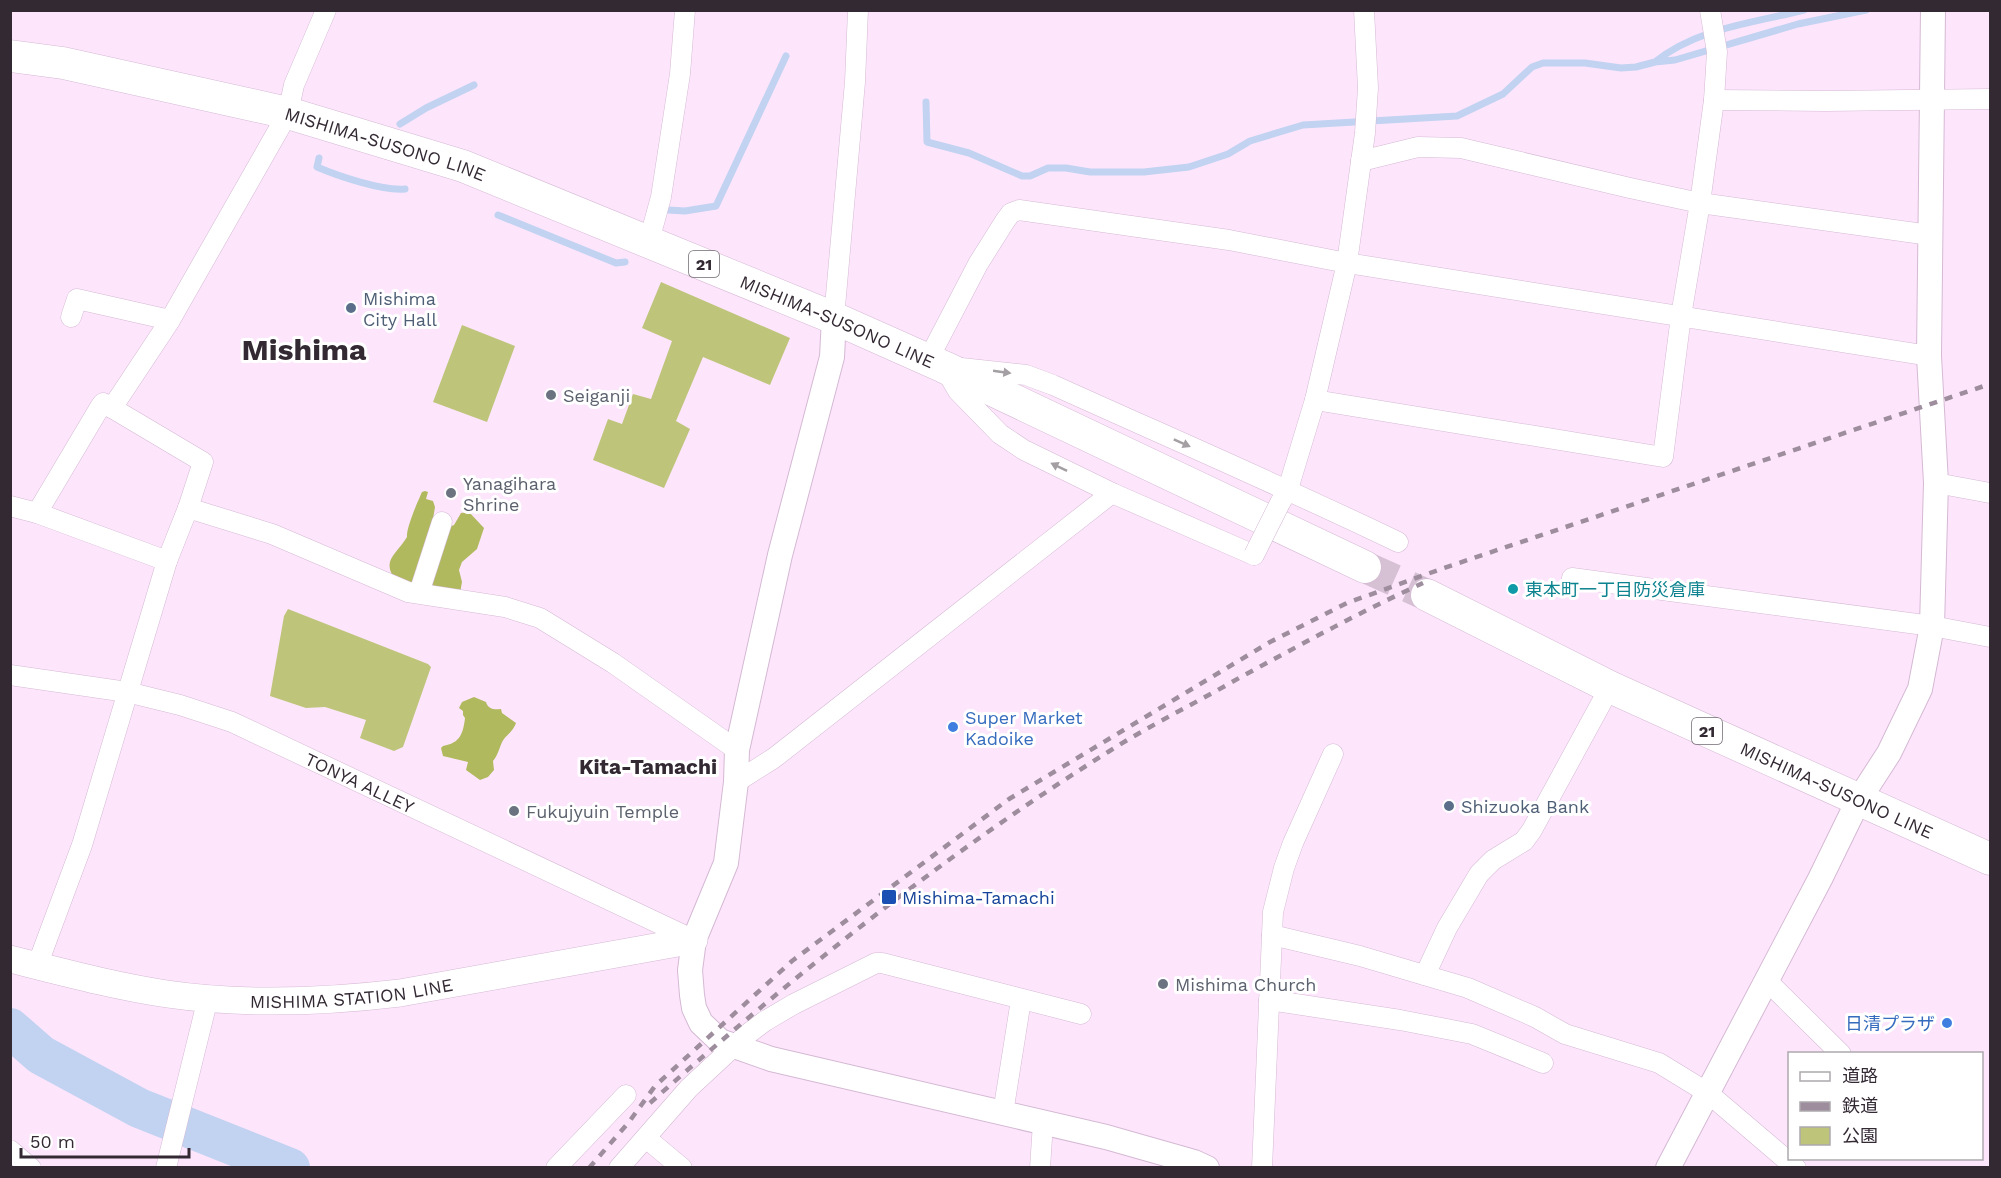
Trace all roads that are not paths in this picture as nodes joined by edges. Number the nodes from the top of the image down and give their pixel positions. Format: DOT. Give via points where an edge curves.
graph roads {
  1 [pos="327,10"];
  2 [pos="685,10"];
  3 [pos="858,10"];
  4 [pos="1364,10"];
  5 [pos="1933,10"];
  6 [pos="1711,18"];
  7 [pos="10,56"];
  8 [pos="1932,99"];
  9 [pos="1990,99"];
  10 [pos="1714,100"];
  11 [pos="288,113"];
  12 [pos="1361,160"];
  13 [pos="1700,202"];
  14 [pos="1930,235"];
  15 [pos="649,242"];
  16 [pos="1347,262"];
  17 [pos="1681,316"];
  18 [pos="71,317"];
  19 [pos="834,318"];
  20 [pos="170,320"];
  21 [pos="1929,356"];
  22 [pos="936,364"];
  23 [pos="1315,400"];
  24 [pos="112,408"];
  25 [pos="1936,483"];
  26 [pos="1112,493"];
  27 [pos="1990,493"];
  28 [pos="1284,496"];
  29 [pos="10,506"];
  30 [pos="188,508"];
  31 [pos="36,513"];
  32 [pos="442,522"];
  33 [pos="1398,542"];
  34 [pos="167,561"];
  35 [pos="1365,567"];
  36 [pos="1572,578"];
  37 [pos="419,593"];
  38 [pos="1427,595"];
  39 [pos="1932,626"];
  40 [pos="1989,642"];
  41 [pos="10,675"];
  42 [pos="1610,687"];
  43 [pos="127,692"];
  44 [pos="737,750"];
  45 [pos="1333,754"];
  46 [pos="736,782"];
  47 [pos="1858,801"];
  48 [pos="1990,860"];
  49 [pos="1272,935"];
  50 [pos="694,940"];
  51 [pos="10,959"];
  52 [pos="37,966"];
  53 [pos="1425,975"];
  54 [pos="1767,981"];
  55 [pos="208,998"];
  56 [pos="1021,1000"];
  57 [pos="1269,1000"];
  58 [pos="1081,1014"];
  59 [pos="734,1047"];
  60 [pos="1839,1052"];
  61 [pos="1543,1063"];
  62 [pos="1708,1093"];
  63 [pos="626,1095"];
  64 [pos="1003,1113"];
  65 [pos="1044,1123"];
  66 [pos="646,1138"];
  67 [pos="10,1150"];
  68 [pos="31,1167"];
  69 [pos="166,1167"];
  70 [pos="556,1167"];
  71 [pos="619,1167"];
  72 [pos="682,1167"];
  73 [pos="1040,1167"];
  74 [pos="1207,1167"];
  75 [pos="1262,1167"];
  76 [pos="1668,1167"];
  77 [pos="1796,1167"];
  1 -- 11 [label="street" via="294,85"];
  2 -- 15 [label="street" via="680,74 661,197"];
  3 -- 19 [label="street"];
  4 -- 12 [label="street" via="1368,88"];
  5 -- 8 [label="street"];
  6 -- 10 [label="street" via="1717,52"];
  7 -- 11 [label="main road, MISHIMA-SUSONO LINE / 21" via="63,63"];
  8 -- 9 [label="street"];
  8 -- 10 [label="street"];
  8 -- 14 [label="street"];
  10 -- 13 [label="street"];
  11 -- 15 [label="main road, MISHIMA-SUSONO LINE / 21" via="463,166"];
  11 -- 20 [label="street"];
  12 -- 13 [label="street" via="1418,147 1461,147"];
  12 -- 16 [label="street"];
  13 -- 14 [label="street"];
  13 -- 17 [label="street"];
  14 -- 21 [label="street"];
  15 -- 19 [label="main road, MISHIMA-SUSONO LINE / 21"];
  16 -- 17 [label="street"];
  16 -- 22 [label="street" via="1229,240 1019,210 1011,213 978,264"];
  16 -- 23 [label="street"];
  17 -- 21 [label="street"];
  17 -- 23 [label="street" via="1663,457"];
  18 -- 20 [label="street" via="77,299"];
  19 -- 22 [label="main road, MISHIMA-SUSONO LINE / 21"];
  19 -- 44 [label="street" via="832,357 777,566"];
  20 -- 24 [label="street"];
  21 -- 25 [label="street"];
  26 -- 22 [label="street, one-way" via="1000,435"];
  22 -- 28 [label="street, one-way" via="1026,375 1053,385 1244,471"];
  22 -- 35 [label="main road, MISHIMA-SUSONO LINE / 21"];
  23 -- 28 [label="street"];
  24 -- 30 [label="street" via="203,462"];
  24 -- 31 [label="street" via="103,404 100,407"];
  25 -- 27 [label="street"];
  25 -- 39 [label="street"];
  26 -- 28 [label="street, bridge" via="1254,555"];
  26 -- 46 [label="street" via="774,758"];
  28 -- 33 [label="street"];
  29 -- 31 [label="street"];
  30 -- 34 [label="street"];
  30 -- 37 [label="street" via="272,534"];
  31 -- 34 [label="street"];
  32 -- 37 [label="street"];
  34 -- 43 [label="street"];
  36 -- 39 [label="street"];
  37 -- 44 [label="street" via="506,607 540,618 613,663"];
  38 -- 42 [label="main road, MISHIMA-SUSONO LINE / 21"];
  39 -- 40 [label="street"];
  39 -- 47 [label="street" via="1920,689"];
  41 -- 43 [label="street, TONYA ALLEY"];
  42 -- 47 [label="main road, MISHIMA-SUSONO LINE / 21"];
  42 -- 53 [label="street" via="1532,830 1524,842 1479,873"];
  43 -- 50 [label="street, TONYA ALLEY" via="232,722"];
  43 -- 52 [label="street" via="82,845"];
  44 -- 46 [label="street"];
  45 -- 49 [label="street" via="1284,868 1273,912"];
  46 -- 50 [label="street" via="726,863"];
  47 -- 48 [label="main road, MISHIMA-SUSONO LINE / 21"];
  47 -- 54 [label="street"];
  49 -- 53 [label="street"];
  49 -- 57 [label="street"];
  50 -- 55 [label="main road, MISHIMA STATION LINE" via="380,995 266,1000"];
  50 -- 59 [label="street" via="690,970 694,1008 701,1023 720,1041"];
  51 -- 52 [label="main road, MISHIMA STATION LINE"];
  52 -- 55 [label="main road, MISHIMA STATION LINE" via="166,994"];
  53 -- 62 [label="street" via="1488,995 1565,1034 1659,1063"];
  54 -- 60 [label="street"];
  54 -- 62 [label="street"];
  55 -- 69 [label="street"];
  56 -- 58 [label="street"];
  56 -- 59 [label="street" via="876,963 765,1021"];
  56 -- 64 [label="street"];
  57 -- 61 [label="street" via="1472,1034"];
  57 -- 75 [label="street"];
  59 -- 64 [label="street"];
  59 -- 66 [label="street" via="689,1088"];
  62 -- 76 [label="street"];
  62 -- 77 [label="street"];
  63 -- 70 [label="street"];
  64 -- 65 [label="street"];
  65 -- 73 [label="street"];
  65 -- 74 [label="street"];
  66 -- 71 [label="street"];
  66 -- 72 [label="street"];
  67 -- 68 [label="street"];
}
